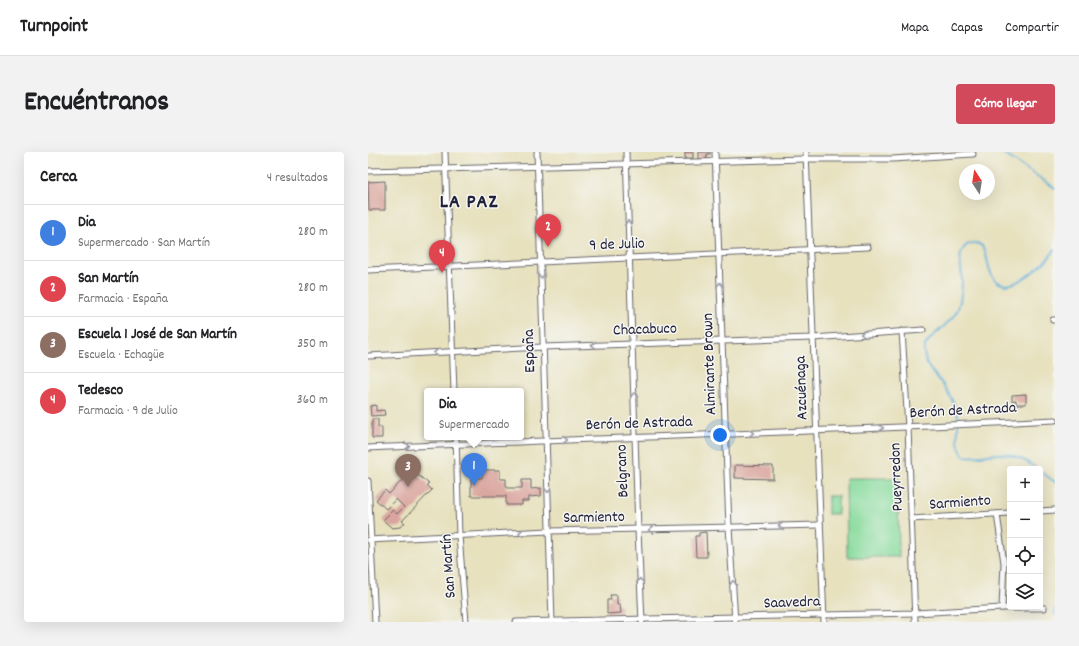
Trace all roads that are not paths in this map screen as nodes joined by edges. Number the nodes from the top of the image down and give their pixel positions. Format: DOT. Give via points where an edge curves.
graph roads {
  1 [pos="445,152"];
  2 [pos="536,152"];
  3 [pos="626,152"];
  4 [pos="715,152"];
  5 [pos="806,152"];
  6 [pos="892,152"];
  7 [pos="973,154"];
  8 [pos="806,159"];
  9 [pos="893,159"];
  10 [pos="716,162"];
  11 [pos="626,164"];
  12 [pos="537,167"];
  13 [pos="445,169"];
  14 [pos="368,172"];
  15 [pos="868,247"];
  16 [pos="809,249"];
  17 [pos="719,254"];
  18 [pos="629,258"];
  19 [pos="540,261"];
  20 [pos="449,266"];
  21 [pos="368,270"];
  22 [pos="923,330"];
  23 [pos="902,331"];
  24 [pos="813,338"];
  25 [pos="722,340"];
  26 [pos="632,344"];
  27 [pos="543,347"];
  28 [pos="453,352"];
  29 [pos="368,356"];
  30 [pos="454,388"];
  31 [pos="1055,420"];
  32 [pos="908,427"];
  33 [pos="816,431"];
  34 [pos="726,434"];
  35 [pos="635,437"];
  36 [pos="456,440"];
  37 [pos="546,440"];
  38 [pos="456,444"];
  39 [pos="368,448"];
  40 [pos="368,481"];
  41 [pos="1055,510"];
  42 [pos="1043,511"];
  43 [pos="1007,513"];
  44 [pos="997,514"];
  45 [pos="911,519"];
  46 [pos="820,525"];
  47 [pos="729,527"];
  48 [pos="638,530"];
  49 [pos="549,532"];
  50 [pos="459,536"];
  51 [pos="369,540"];
  52 [pos="1002,608"];
  53 [pos="1044,608"];
  54 [pos="915,613"];
  55 [pos="824,615"];
  56 [pos="735,620"];
  57 [pos="642,621"];
  58 [pos="375,622"];
  59 [pos="466,622"];
  60 [pos="516,622"];
  61 [pos="552,622"];
  62 [pos="824,622"];
  63 [pos="915,622"];
  1 -- 13 [label="street"];
  2 -- 12 [label="street, España"];
  3 -- 11 [label="street, Belgrano"];
  4 -- 10 [label="street, Almirante Brown"];
  5 -- 8 [label="street, Azcuénaga"];
  6 -- 9 [label="street"];
  7 -- 9 [label="street"];
  8 -- 9 [label="street"];
  8 -- 10 [label="street"];
  8 -- 16 [label="street, Azcuénaga"];
  10 -- 11 [label="street"];
  10 -- 17 [label="street, Almirante Brown"];
  11 -- 12 [label="street"];
  18 -- 11 [label="street, Belgrano, one-way"];
  12 -- 13 [label="street"];
  12 -- 19 [label="street, España"];
  13 -- 14 [label="street"];
  13 -- 20 [label="street"];
  15 -- 16 [label="street, 9 de Julio"];
  16 -- 17 [label="street, 9 de Julio"];
  16 -- 24 [label="street, Azcuénaga"];
  17 -- 18 [label="street, 9 de Julio"];
  25 -- 17 [label="street, Almirante Brown, one-way"];
  18 -- 19 [label="street, 9 de Julio"];
  18 -- 26 [label="street, Belgrano"];
  19 -- 20 [label="street, 9 de Julio"];
  19 -- 27 [label="street, España, one-way"];
  20 -- 21 [label="street, 9 de Julio"];
  20 -- 28 [label="street"];
  22 -- 23 [label="street, Chacabuco"];
  23 -- 24 [label="street, Chacabuco, one-way"];
  23 -- 32 [label="street, Pueyrredon"];
  24 -- 25 [label="street, Chacabuco"];
  24 -- 33 [label="street, Azcuénaga"];
  25 -- 26 [label="street, Chacabuco"];
  25 -- 34 [label="street, Almirante Brown"];
  26 -- 27 [label="street, Chacabuco, one-way"];
  35 -- 26 [label="street, Belgrano, one-way"];
  27 -- 28 [label="street, Chacabuco"];
  27 -- 37 [label="street, España"];
  28 -- 29 [label="street, Chacabuco, one-way"];
  28 -- 30 [label="street"];
  31 -- 32 [label="street, Berón de Astrada"];
  33 -- 32 [label="street, Berón de Astrada, one-way"];
  32 -- 45 [label="street, Pueyrredon"];
  34 -- 33 [label="street, Berón de Astrada, one-way"];
  33 -- 46 [label="street, Azcuénaga"];
  34 -- 35 [label="street, Berón de Astrada"];
  34 -- 47 [label="street, Almirante Brown"];
  37 -- 35 [label="street, Berón de Astrada, one-way"];
  35 -- 48 [label="street, Belgrano"];
  36 -- 38 [label="street, San Martín"];
  37 -- 38 [label="street, Berón de Astrada"];
  37 -- 49 [label="street, España, one-way"];
  39 -- 38 [label="street, Berón de Astrada, one-way"];
  38 -- 50 [label="street, San Martín"];
  40 -- 51 [label="street"];
  41 -- 42 [label="street"];
  43 -- 44 [label="street, Sarmiento"];
  44 -- 45 [label="street, Sarmiento"];
  44 -- 52 [label="street" via="1004,563"];
  45 -- 54 [label="street, Pueyrredon"];
  46 -- 47 [label="street, Sarmiento, one-way"];
  46 -- 55 [label="street, Azcuénaga"];
  47 -- 48 [label="street, Sarmiento, one-way"];
  56 -- 47 [label="street, Almirante Brown, one-way"];
  48 -- 49 [label="street, Sarmiento"];
  57 -- 48 [label="street, Belgrano, one-way"];
  49 -- 50 [label="street, Sarmiento, one-way"];
  49 -- 61 [label="street, España"];
  50 -- 51 [label="street, Sarmiento"];
  50 -- 59 [label="street, San Martín"];
  51 -- 58 [label="street"];
  52 -- 53 [label="street, Saavedra"];
  52 -- 54 [label="street, Saavedra"];
  54 -- 55 [label="street, Saavedra"];
  54 -- 63 [label="street, Pueyrredon"];
  55 -- 56 [label="street, Saavedra"];
  55 -- 62 [label="street, Azcuénaga"];
  56 -- 57 [label="street, Saavedra"];
  57 -- 61 [label="street, Saavedra"];
  60 -- 61 [label="street, Saavedra"];
}
